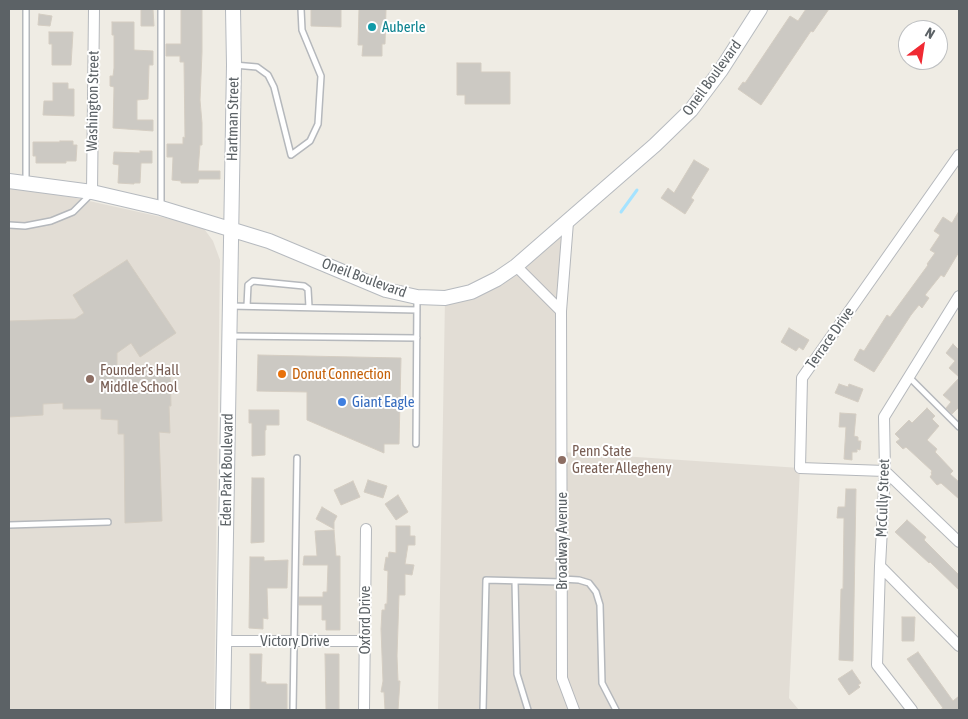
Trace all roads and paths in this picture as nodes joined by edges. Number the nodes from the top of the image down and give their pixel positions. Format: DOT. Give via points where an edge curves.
graph roads {
  1 [pos="26,9"];
  2 [pos="94,9"];
  3 [pos="161,9"];
  4 [pos="232,9"];
  5 [pos="301,9"];
  6 [pos="760,9"];
  7 [pos="234,65"];
  8 [pos="959,155"];
  9 [pos="9,181"];
  10 [pos="26,182"];
  11 [pos="92,192"];
  12 [pos="161,208"];
  13 [pos="568,222"];
  14 [pos="9,224"];
  15 [pos="231,230"];
  16 [pos="516,266"];
  17 [pos="958,300"];
  18 [pos="417,303"];
  19 [pos="230,306"];
  20 [pos="247,306"];
  21 [pos="309,307"];
  22 [pos="561,311"];
  23 [pos="230,336"];
  24 [pos="417,338"];
  25 [pos="908,376"];
  26 [pos="959,427"];
  27 [pos="416,444"];
  28 [pos="298,458"];
  29 [pos="885,471"];
  30 [pos="108,522"];
  31 [pos="9,525"];
  32 [pos="366,529"];
  33 [pos="959,542"];
  34 [pos="880,566"];
  35 [pos="562,580"];
  36 [pos="515,581"];
  37 [pos="224,641"];
  38 [pos="295,641"];
  39 [pos="365,641"];
  40 [pos="959,646"];
  41 [pos="223,710"];
  42 [pos="294,710"];
  43 [pos="364,710"];
  44 [pos="483,710"];
  45 [pos="528,710"];
  46 [pos="574,710"];
  47 [pos="616,710"];
  48 [pos="912,710"];
  1 -- 10 [label="lane"];
  2 -- 11 [label="street, Washington Street"];
  3 -- 12 [label="lane"];
  4 -- 7 [label="street, Hartman Street"];
  5 -- 7 [label="lane" via="302,30 322,76 318,124 310,141 291,155 268,75 258,68"];
  6 -- 13 [label="street, Oneil Boulevard" via="691,110"];
  7 -- 15 [label="street, Hartman Street"];
  8 -- 29 [label="street, Terrace Drive" via="802,378 800,468"];
  9 -- 10 [label="street, Oneil Boulevard"];
  10 -- 11 [label="street, Oneil Boulevard"];
  11 -- 12 [label="street, Oneil Boulevard"];
  11 -- 14 [label="lane" via="73,212 51,221 25,226"];
  12 -- 15 [label="street, Oneil Boulevard"];
  13 -- 16 [label="street, Oneil Boulevard"];
  13 -- 22 [label="street, Broadway Avenue"];
  15 -- 18 [label="street, Oneil Boulevard" via="269,241"];
  15 -- 19 [label="street, Eden Park Boulevard"];
  16 -- 18 [label="street, Oneil Boulevard" via="471,292"];
  16 -- 22 [label="street"];
  17 -- 25 [label="street, McCully Street"];
  18 -- 21 [label="lane"];
  18 -- 24 [label="lane"];
  19 -- 20 [label="lane"];
  19 -- 23 [label="street, Eden Park Boulevard"];
  20 -- 21 [label="lane"];
  20 -- 21 [label="lane" via="248,285 253,281 304,286 308,289"];
  22 -- 35 [label="street, Broadway Avenue"];
  23 -- 24 [label="lane"];
  23 -- 37 [label="street, Eden Park Boulevard"];
  24 -- 27 [label="lane"];
  25 -- 26 [label="lane"];
  25 -- 29 [label="street, McCully Street" via="884,417"];
  28 -- 38 [label="lane"];
  29 -- 33 [label="street"];
  29 -- 34 [label="street, McCully Street"];
  30 -- 31 [label="lane"];
  32 -- 39 [label="street, Oxford Drive"];
  34 -- 40 [label="street"];
  34 -- 48 [label="street, McCully Street" via="877,666"];
  35 -- 36 [label="lane"];
  35 -- 46 [label="street, Broadway Avenue" via="562,678"];
  35 -- 47 [label="lane" via="589,583 596,592 600,604 602,683"];
  36 -- 44 [label="lane" via="486,580"];
  36 -- 45 [label="lane" via="517,674"];
  37 -- 38 [label="street, Victory Drive"];
  37 -- 41 [label="street, Eden Park Boulevard"];
  38 -- 39 [label="street, Victory Drive"];
  38 -- 42 [label="lane"];
  39 -- 43 [label="street, Oxford Drive"];
}
